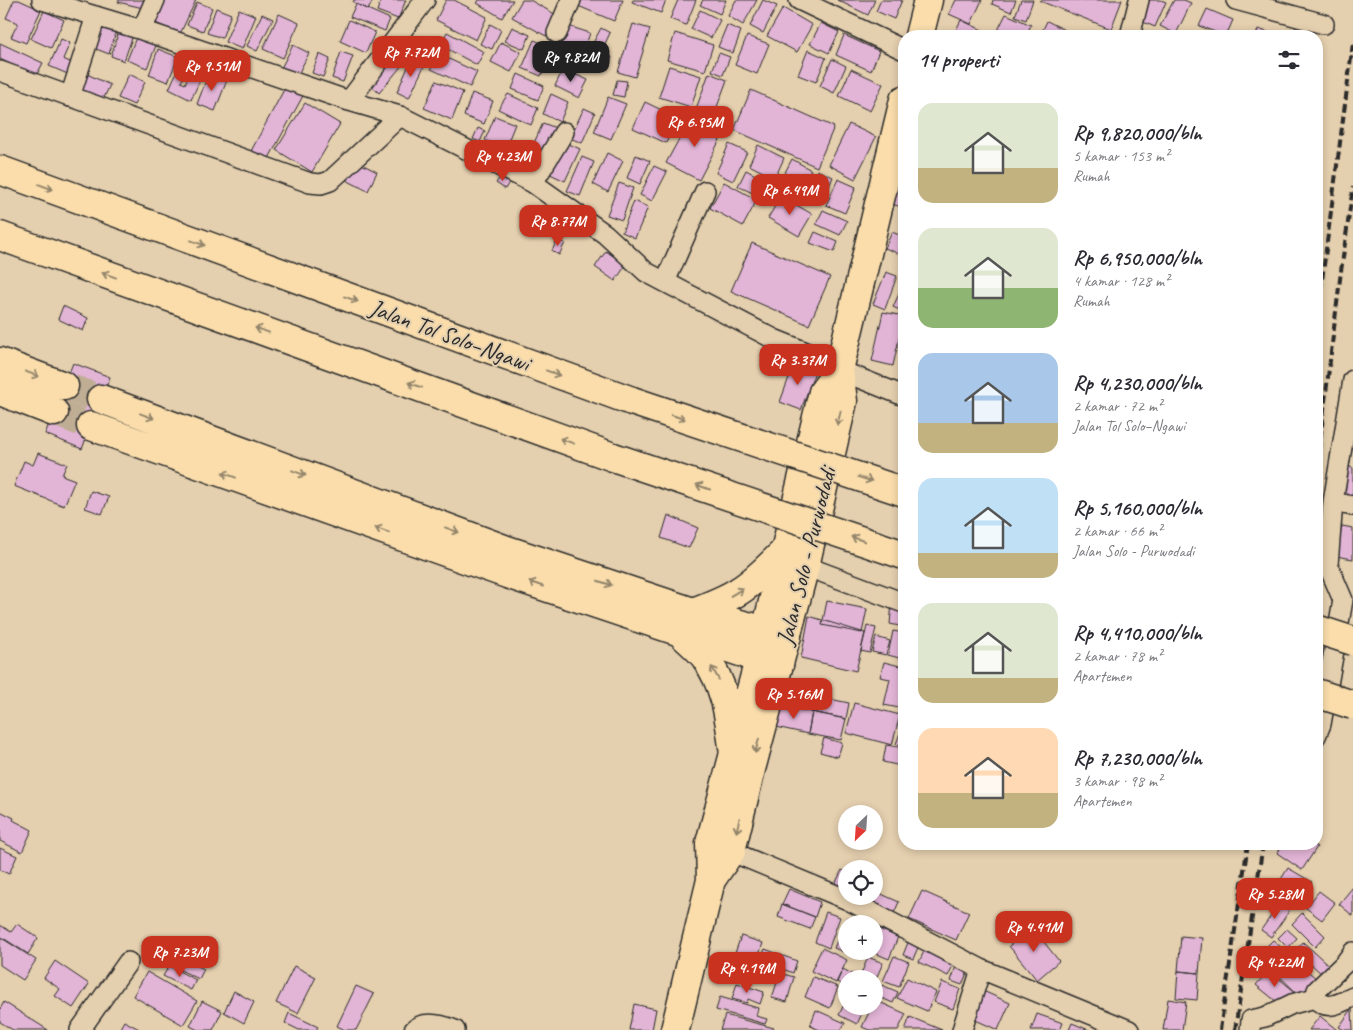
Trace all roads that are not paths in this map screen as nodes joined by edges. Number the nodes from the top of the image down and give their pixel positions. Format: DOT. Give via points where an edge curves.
graph roads {
  1 [pos="42,0"];
  2 [pos="155,0"];
  3 [pos="425,0"];
  4 [pos="571,0"];
  5 [pos="799,0"];
  6 [pos="928,0"];
  7 [pos="1139,0"];
  8 [pos="1236,0"];
  9 [pos="66,4"];
  10 [pos="96,16"];
  11 [pos="1324,24"];
  12 [pos="142,30"];
  13 [pos="920,30"];
  14 [pos="1132,30"];
  15 [pos="557,33"];
  16 [pos="898,47"];
  17 [pos="0,71"];
  18 [pos="70,97"];
  19 [pos="349,101"];
  20 [pos="400,116"];
  21 [pos="898,125"];
  22 [pos="564,132"];
  23 [pos="0,170"];
  24 [pos="532,183"];
  25 [pos="705,191"];
  26 [pos="0,236"];
  27 [pos="665,282"];
  28 [pos="0,362"];
  29 [pos="839,370"];
  30 [pos="1353,380"];
  31 [pos="64,386"];
  32 [pos="0,391"];
  33 [pos="898,394"];
  34 [pos="101,399"];
  35 [pos="54,412"];
  36 [pos="91,426"];
  37 [pos="898,490"];
  38 [pos="1333,502"];
  39 [pos="1353,506"];
  40 [pos="898,553"];
  41 [pos="796,558"];
  42 [pos="898,600"];
  43 [pos="687,623"];
  44 [pos="1323,631"];
  45 [pos="776,633"];
  46 [pos="1353,641"];
  47 [pos="769,663"];
  48 [pos="1323,695"];
  49 [pos="1353,706"];
  50 [pos="1323,709"];
  51 [pos="736,777"];
  52 [pos="721,847"];
  53 [pos="1353,952"];
  54 [pos="128,962"];
  55 [pos="981,969"];
  56 [pos="1353,997"];
  57 [pos="1314,998"];
  58 [pos="1126,1029"];
  59 [pos="80,1030"];
  60 [pos="414,1030"];
  61 [pos="455,1030"];
  62 [pos="676,1030"];
  63 [pos="962,1030"];
  64 [pos="1250,1030"];
  1 -- 9 [label="street"];
  2 -- 12 [label="street"];
  3 -- 19 [label="street"];
  4 -- 15 [label="street"];
  5 -- 16 [label="street"];
  6 -- 13 [label="main road"];
  7 -- 14 [label="street"];
  8 -- 11 [label="street"];
  9 -- 10 [label="street"];
  10 -- 12 [label="street"];
  10 -- 18 [label="street"];
  12 -- 19 [label="street"];
  17 -- 18 [label="street"];
  18 -- 20 [label="street" via="310,183 321,184 330,181"];
  19 -- 20 [label="street"];
  20 -- 24 [label="street"];
  21 -- 29 [label="main road, Jalan Solo - Purwodadi"];
  22 -- 24 [label="street"];
  23 -- 37 [label="main road, Jalan Tol Solo–Ngawi, one-way, bridge" via="632,401"];
  24 -- 27 [label="street" via="605,234 646,272"];
  25 -- 27 [label="street"];
  40 -- 26 [label="main road, one-way, bridge" via="613,457"];
  27 -- 29 [label="street"];
  28 -- 31 [label="main road, one-way"];
  29 -- 33 [label="street"];
  29 -- 41 [label="main road, Jalan Solo - Purwodadi" via="823,392"];
  30 -- 38 [label="street"];
  32 -- 35 [label="main road"];
  34 -- 43 [label="main road, one-way" via="507,550"];
  43 -- 36 [label="main road, one-way" via="488,567"];
  38 -- 39 [label="street"];
  38 -- 50 [label="street" via="1328,565 1344,600"];
  41 -- 42 [label="street"];
  43 -- 41 [label="main road, one-way" via="740,590 766,569"];
  41 -- 45 [label="main road, Jalan Solo - Purwodadi"];
  43 -- 45 [label="main road"];
  43 -- 47 [label="main road"];
  51 -- 43 [label="main road, one-way" via="725,698 718,678"];
  44 -- 46 [label="main road, bridge"];
  45 -- 47 [label="main road, Jalan Solo - Purwodadi"];
  47 -- 51 [label="main road, Jalan Solo - Purwodadi"];
  48 -- 49 [label="main road, bridge"];
  51 -- 52 [label="main road, Jalan Solo - Purwodadi"];
  52 -- 55 [label="street" via="848,900"];
  52 -- 62 [label="main road, Jalan Solo - Purwodadi"];
  53 -- 57 [label="street" via="1317,990"];
  54 -- 59 [label="street"];
  55 -- 58 [label="street"];
  55 -- 63 [label="street"];
  56 -- 57 [label="street" via="1334,1006 1326,1006"];
  57 -- 64 [label="street" via="1251,1020"];
  60 -- 61 [label="street" via="426,1024"];
}
